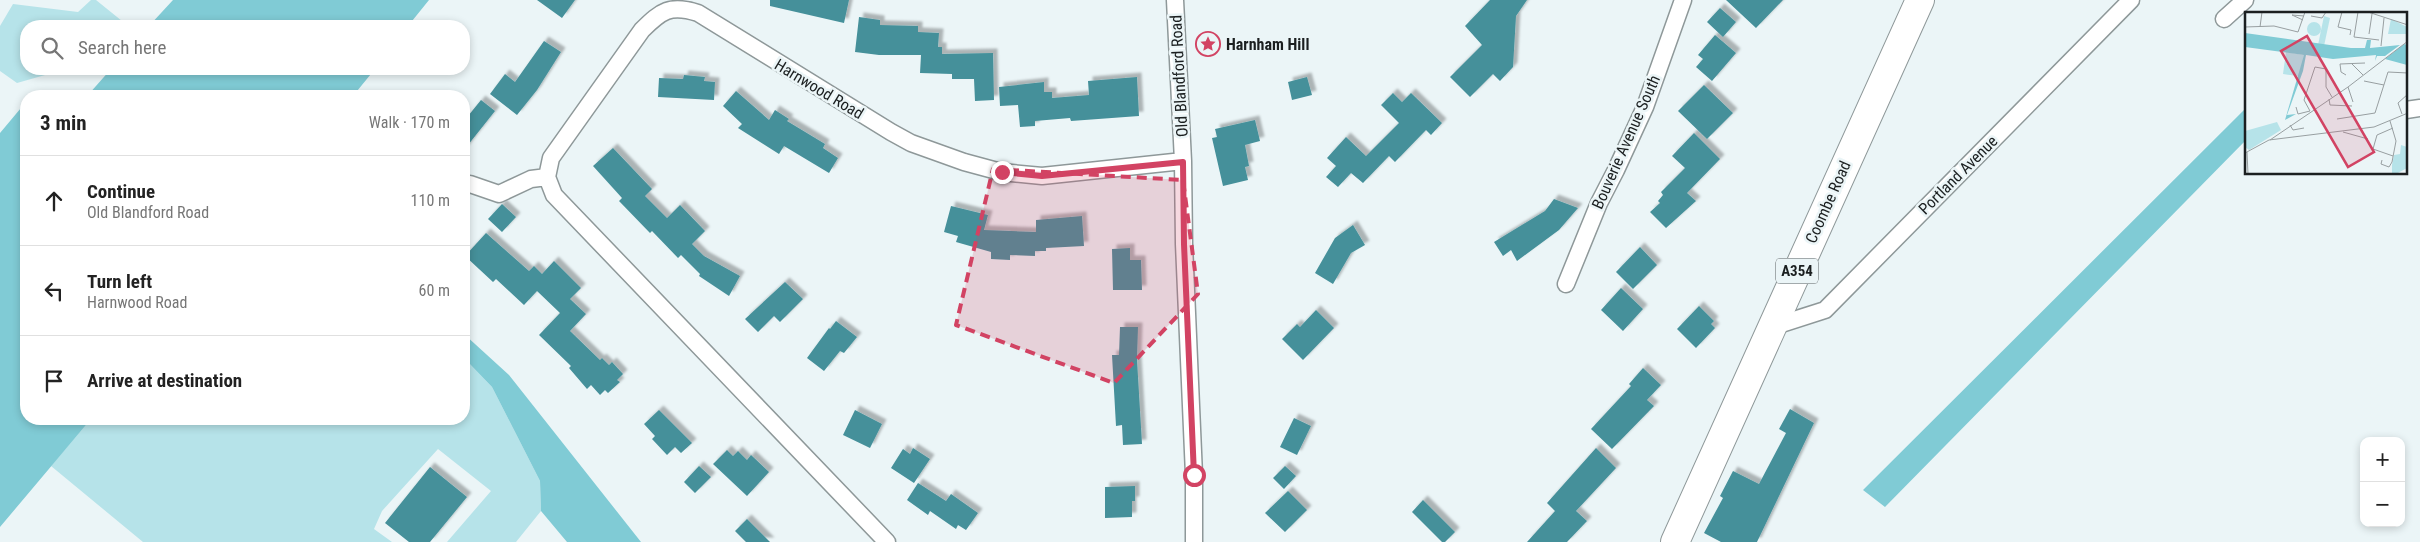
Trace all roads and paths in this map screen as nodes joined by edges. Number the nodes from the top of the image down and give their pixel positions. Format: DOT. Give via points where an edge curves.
graph roads {
  1 [pos="1175,0"];
  2 [pos="1683,0"];
  3 [pos="1920,0"];
  4 [pos="2131,0"];
  5 [pos="2245,0"];
  6 [pos="2224,19"];
  7 [pos="1183,162"];
  8 [pos="547,177"];
  9 [pos="470,184"];
  10 [pos="1566,284"];
  11 [pos="1772,328"];
  12 [pos="887,542"];
  13 [pos="1194,542"];
  14 [pos="1675,542"];
  1 -- 7 [label="street, Old Blandford Road"];
  2 -- 10 [label="street, Bouverie Avenue South" via="1645,107 1599,203"];
  3 -- 11 [label="highway, Coombe Road / A354"];
  4 -- 11 [label="street, Portland Avenue" via="1825,310"];
  5 -- 6 [label="street"];
  7 -- 8 [label="street, Harnwood Road" via="1042,176 1002,172 964,162 911,143 698,13 678,8 659,13 642,30 550,158"];
  7 -- 13 [label="street, Old Blandford Road"];
  8 -- 9 [label="street" via="532,179 499,194"];
  8 -- 12 [label="street" via="554,195"];
  11 -- 14 [label="highway, Coombe Road / A354"];
}
